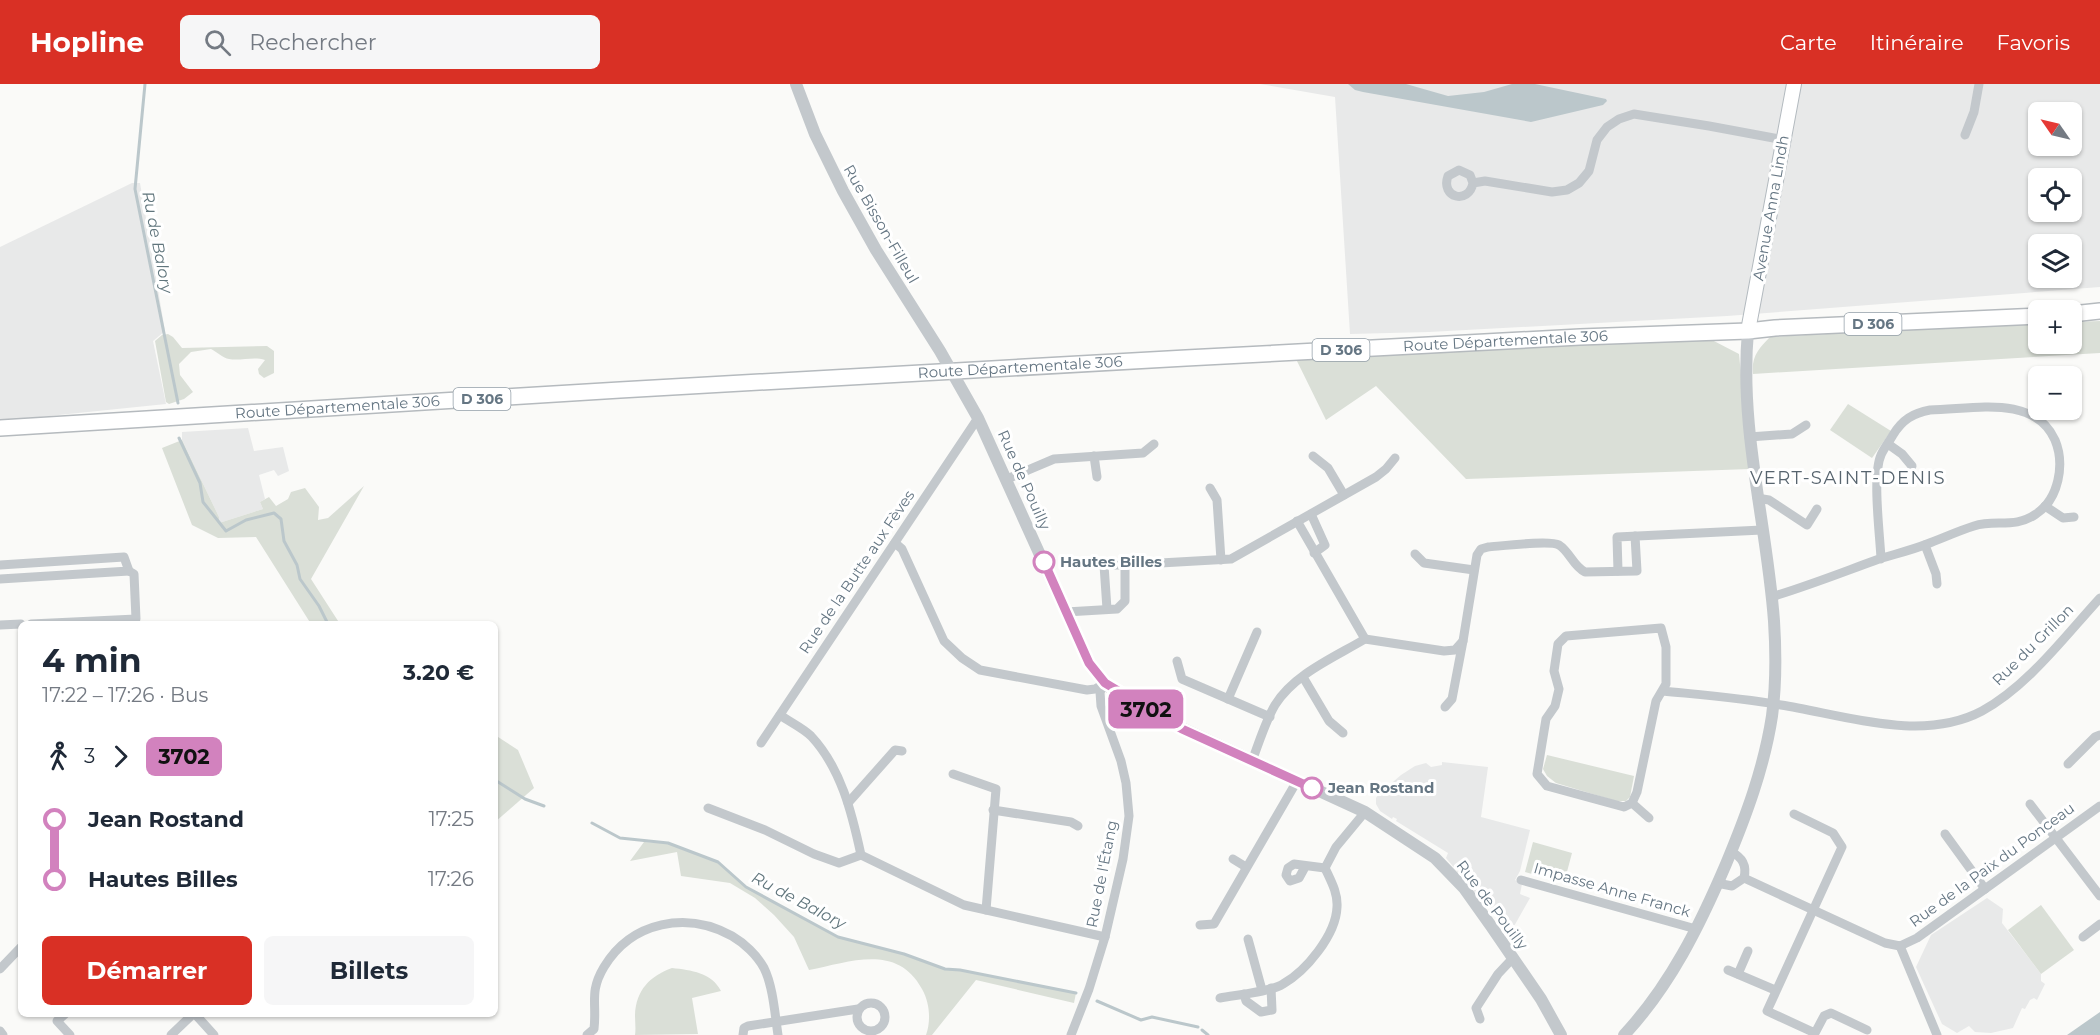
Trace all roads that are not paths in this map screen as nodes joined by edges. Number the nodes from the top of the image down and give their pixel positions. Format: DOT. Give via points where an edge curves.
graph roads {
  1 [pos="796,84"];
  2 [pos="1794,84"];
  3 [pos="1979,84"];
  4 [pos="1965,135"];
  5 [pos="1784,139"];
  6 [pos="1473,183"];
  7 [pos="2098,312"];
  8 [pos="2082,313"];
  9 [pos="2028,316"];
  10 [pos="1748,331"];
  11 [pos="952,373"];
  12 [pos="978,418"];
  13 [pos="1806,425"];
  14 [pos="0,428"];
  15 [pos="1749,437"];
  16 [pos="1154,444"];
  17 [pos="1888,444"];
  18 [pos="1094,456"];
  19 [pos="1313,456"];
  20 [pos="1395,458"];
  21 [pos="1912,466"];
  22 [pos="1097,477"];
  23 [pos="1007,478"];
  24 [pos="1210,488"];
  25 [pos="1344,495"];
  26 [pos="1757,498"];
  27 [pos="2045,506"];
  28 [pos="1816,509"];
  29 [pos="1311,514"];
  30 [pos="2074,517"];
  31 [pos="1297,521"];
  32 [pos="1761,530"];
  33 [pos="1635,536"];
  34 [pos="895,543"];
  35 [pos="1925,545"];
  36 [pos="1314,553"];
  37 [pos="1415,554"];
  38 [pos="1881,558"];
  39 [pos="1221,560"];
  40 [pos="55,561"];
  41 [pos="0,565"];
  42 [pos="1125,565"];
  43 [pos="1474,570"];
  44 [pos="129,571"];
  45 [pos="1618,571"];
  46 [pos="51,575"];
  47 [pos="0,579"];
  48 [pos="1936,584"];
  49 [pos="1771,597"];
  50 [pos="2100,598"];
  51 [pos="1107,609"];
  52 [pos="1066,612"];
  53 [pos="94,621"];
  54 [pos="18,624"];
  55 [pos="0,626"];
  56 [pos="1257,632"];
  57 [pos="1365,639"];
  58 [pos="1463,641"];
  59 [pos="1177,661"];
  60 [pos="1303,677"];
  61 [pos="1105,683"];
  62 [pos="1663,691"];
  63 [pos="1228,699"];
  64 [pos="1773,703"];
  65 [pos="1445,706"];
  66 [pos="780,715"];
  67 [pos="1270,717"];
  68 [pos="1343,733"];
  69 [pos="2100,735"];
  70 [pos="761,743"];
  71 [pos="902,751"];
  72 [pos="1252,761"];
  73 [pos="2068,764"];
  74 [pos="952,774"];
  75 [pos="1297,781"];
  76 [pos="848,803"];
  77 [pos="1632,803"];
  78 [pos="2030,804"];
  79 [pos="2100,806"];
  80 [pos="708,808"];
  81 [pos="993,810"];
  82 [pos="1365,812"];
  83 [pos="1794,814"];
  84 [pos="1649,818"];
  85 [pos="1078,825"];
  86 [pos="1945,834"];
  87 [pos="2057,837"];
  88 [pos="1731,852"];
  89 [pos="861,855"];
  90 [pos="1233,860"];
  91 [pos="1246,867"];
  92 [pos="1305,867"];
  93 [pos="1325,868"];
  94 [pos="1744,878"];
  95 [pos="1521,880"];
  96 [pos="1717,884"];
  97 [pos="1985,889"];
  98 [pos="2100,896"];
  99 [pos="986,910"];
  100 [pos="1812,910"];
  101 [pos="2100,924"];
  102 [pos="1200,925"];
  103 [pos="1696,929"];
  104 [pos="1105,937"];
  105 [pos="2083,937"];
  106 [pos="1248,939"];
  107 [pos="1900,946"];
  108 [pos="18,950"];
  109 [pos="1748,951"];
  110 [pos="1513,958"];
  111 [pos="0,969"];
  112 [pos="1728,970"];
  113 [pos="1738,974"];
  114 [pos="1267,989"];
  115 [pos="1775,990"];
  116 [pos="1244,993"];
  117 [pos="1220,998"];
  118 [pos="858,1009"];
  119 [pos="191,1017"];
  120 [pos="197,1017"];
  121 [pos="55,1018"];
  122 [pos="1480,1019"];
  123 [pos="776,1021"];
  124 [pos="1867,1030"];
  125 [pos="0,1031"];
  126 [pos="1814,1034"];
  127 [pos="3,1035"];
  128 [pos="70,1035"];
  129 [pos="171,1035"];
  130 [pos="214,1035"];
  131 [pos="587,1035"];
  132 [pos="743,1035"];
  133 [pos="778,1035"];
  134 [pos="1071,1035"];
  135 [pos="1561,1035"];
  136 [pos="1624,1035"];
  137 [pos="1937,1035"];
  1 -- 11 [label="street, Rue Bisson-Filleul" via="843,191"];
  2 -- 5 [label="main road, Avenue Anna Lindh"];
  3 -- 4 [label="street"];
  5 -- 6 [label="street" via="1634,114 1607,128 1597,140 1588,171 1567,190 1552,192 1485,181"];
  5 -- 10 [label="main road, Avenue Anna Lindh"];
  7 -- 8 [label="main road"];
  9 -- 10 [label="main road, Route Départementale 306 / D 306"];
  10 -- 11 [label="main road, Route Départementale 306 / D 306"];
  10 -- 15 [label="street" via="1745,361"];
  11 -- 12 [label="street, Rue de Pouilly"];
  11 -- 14 [label="main road, Route Départementale 306 / D 306"];
  12 -- 23 [label="street, Rue de Pouilly"];
  12 -- 34 [label="street, Rue de la Butte aux Fèves"];
  13 -- 15 [label="street" via="1792,434"];
  15 -- 26 [label="street"];
  16 -- 18 [label="street" via="1143,453"];
  17 -- 21 [label="street"];
  17 -- 27 [label="street" via="1905,420 1920,412 2013,408 2037,418 2057,445 2060,473"];
  17 -- 38 [label="street" via="1880,456 1877,473"];
  18 -- 22 [label="street"];
  18 -- 23 [label="street" via="1054,459"];
  19 -- 25 [label="street" via="1328,468"];
  20 -- 25 [label="street" via="1386,470"];
  23 -- 52 [label="street, Rue de Pouilly"];
  24 -- 39 [label="street" via="1217,500"];
  25 -- 29 [label="street"];
  26 -- 28 [label="street" via="1769,500 1807,525"];
  26 -- 32 [label="street"];
  27 -- 30 [label="street" via="2063,518"];
  27 -- 35 [label="street" via="2022,521 1978,525"];
  29 -- 31 [label="street"];
  29 -- 36 [label="street" via="1325,545"];
  31 -- 36 [label="street"];
  31 -- 39 [label="street" via="1231,560"];
  32 -- 33 [label="street"];
  32 -- 49 [label="street"];
  33 -- 45 [label="street" via="1617,537"];
  33 -- 45 [label="street" via="1637,571"];
  34 -- 61 [label="street" via="902,549 944,641 970,664 1087,690"];
  34 -- 66 [label="street, Rue de la Butte aux Fèves"];
  35 -- 38 [label="street"];
  35 -- 48 [label="street"];
  36 -- 57 [label="street"];
  37 -- 43 [label="street" via="1424,563"];
  38 -- 49 [label="street"];
  39 -- 42 [label="street"];
  40 -- 41 [label="street"];
  40 -- 44 [label="street" via="124,557"];
  40 -- 46 [label="street" via="58,567"];
  42 -- 51 [label="street" via="1125,601 1117,609"];
  42 -- 51 [label="street" via="1104,565"];
  43 -- 45 [label="street" via="1481,549 1552,543 1563,549 1577,569 1596,573"];
  43 -- 58 [label="street"];
  44 -- 46 [label="street"];
  44 -- 53 [label="street" via="134,574 136,619"];
  46 -- 47 [label="street"];
  49 -- 64 [label="street" via="1775,640"];
  50 -- 64 [label="street, Rue du Grillon" via="2010,692 1957,721 1905,726"];
  51 -- 52 [label="street"];
  52 -- 61 [label="street, Rue de Pouilly" via="1089,663"];
  54 -- 55 [label="street"];
  56 -- 63 [label="street"];
  57 -- 58 [label="street" via="1444,651 1455,650"];
  57 -- 60 [label="street"];
  58 -- 65 [label="street" via="1452,699"];
  59 -- 63 [label="street" via="1182,679"];
  60 -- 67 [label="street" via="1276,704"];
  60 -- 68 [label="street" via="1329,721"];
  61 -- 72 [label="street, Rue de Pouilly" via="1182,729"];
  61 -- 104 [label="street, Rue de l'Étang" via="1100,692 1101,706 1121,762 1129,816"];
  62 -- 64 [label="street, Rue du Grillon"];
  62 -- 77 [label="street" via="1656,701"];
  62 -- 77 [label="street" via="1666,647 1661,628 1566,636 1558,644 1554,671 1558,689 1555,706 1546,719 1537,774 1547,786 1624,807"];
  63 -- 67 [label="street"];
  64 -- 88 [label="street" via="1760,771"];
  66 -- 70 [label="street, Rue de la Butte aux Fèves"];
  66 -- 76 [label="street" via="810,736 835,769"];
  67 -- 72 [label="street"];
  69 -- 73 [label="street"];
  71 -- 76 [label="street" via="895,750"];
  72 -- 75 [label="street, Rue de Pouilly"];
  74 -- 81 [label="street" via="996,789"];
  75 -- 82 [label="street, Rue de Pouilly"];
  75 -- 91 [label="street"];
  76 -- 89 [label="street"];
  77 -- 84 [label="street"];
  78 -- 87 [label="street"];
  79 -- 87 [label="street, Rue de la Paix du Ponceau"];
  80 -- 89 [label="street" via="839,863"];
  81 -- 85 [label="street"];
  81 -- 99 [label="street"];
  82 -- 93 [label="street" via="1336,847"];
  82 -- 110 [label="street, Rue de Pouilly" via="1423,848 1451,873"];
  83 -- 100 [label="street" via="1833,833 1842,847"];
  86 -- 97 [label="street"];
  87 -- 97 [label="street, Rue de la Paix du Ponceau"];
  87 -- 98 [label="street"];
  88 -- 94 [label="street" via="1743,862"];
  88 -- 96 [label="street"];
  89 -- 99 [label="street" via="964,905"];
  90 -- 91 [label="street"];
  91 -- 102 [label="street" via="1214,924"];
  92 -- 93 [label="street"];
  93 -- 114 [label="street" via="1334,885 1337,908 1329,931 1303,970 1281,986"];
  94 -- 96 [label="street" via="1732,886"];
  94 -- 100 [label="street"];
  95 -- 103 [label="street, Impasse Anne Franck"];
  96 -- 103 [label="street"];
  97 -- 107 [label="street, Rue de la Paix du Ponceau"];
  99 -- 104 [label="street"];
  100 -- 107 [label="street"];
  100 -- 115 [label="street"];
  101 -- 105 [label="street"];
  103 -- 136 [label="street" via="1650,1006"];
  104 -- 134 [label="street, Rue de l'Étang"];
  106 -- 114 [label="street"];
  107 -- 137 [label="street"];
  108 -- 111 [label="street"];
  109 -- 113 [label="street"];
  110 -- 122 [label="street" via="1476,1008"];
  110 -- 135 [label="street, Rue de Pouilly"];
  112 -- 113 [label="street"];
  113 -- 115 [label="street"];
  114 -- 116 [label="street"];
  114 -- 116 [label="street" via="1272,1010 1261,1012 1246,1001"];
  115 -- 126 [label="street" via="1767,1011"];
  116 -- 117 [label="street"];
  118 -- 123 [label="street"];
  119 -- 129 [label="street"];
  120 -- 130 [label="street"];
  121 -- 128 [label="street"];
  123 -- 131 [label="street" via="768,979 758,958 738,939 722,931 683,921 638,934 612,955 597,983 593,998 594,1029"];
  123 -- 132 [label="street" via="748,1026"];
  123 -- 133 [label="street"];
  124 -- 126 [label="street" via="1831,1013 1824,1016"];
  125 -- 127 [label="street"];
}
